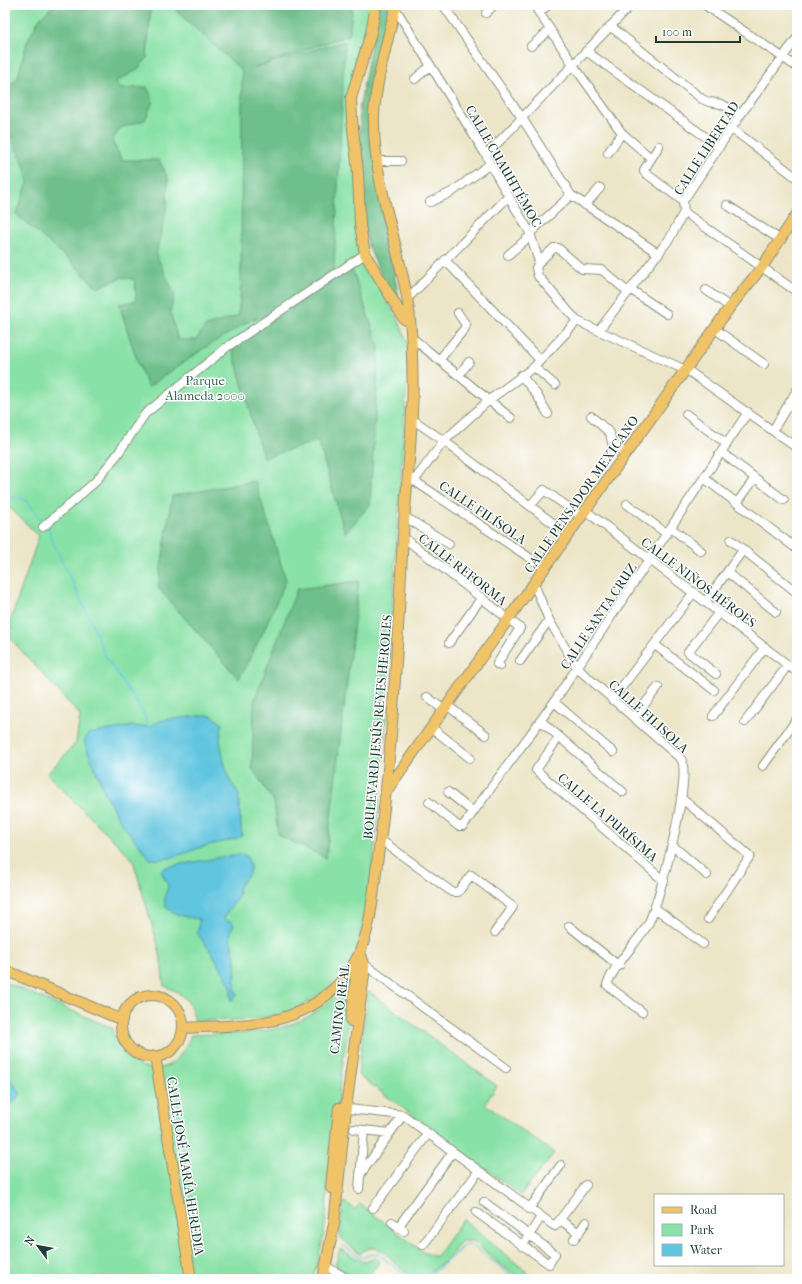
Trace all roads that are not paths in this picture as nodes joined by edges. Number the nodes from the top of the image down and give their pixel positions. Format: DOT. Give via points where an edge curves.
graph roads {
  1 [pos="376,5"];
  2 [pos="443,5"];
  3 [pos="494,5"];
  4 [pos="534,5"];
  5 [pos="548,5"];
  6 [pos="630,5"];
  7 [pos="705,5"];
  8 [pos="396,7"];
  9 [pos="486,12"];
  10 [pos="539,13"];
  11 [pos="610,26"];
  12 [pos="550,30"];
  13 [pos="797,38"];
  14 [pos="531,46"];
  15 [pos="586,51"];
  16 [pos="784,58"];
  17 [pos="430,66"];
  18 [pos="574,66"];
  19 [pos="797,67"];
  20 [pos="415,79"];
  21 [pos="741,114"];
  22 [pos="522,118"];
  23 [pos="731,128"];
  24 [pos="622,133"];
  25 [pos="659,146"];
  26 [pos="718,146"];
  27 [pos="608,153"];
  28 [pos="486,155"];
  29 [pos="650,158"];
  30 [pos="401,160"];
  31 [pos="378,161"];
  32 [pos="490,164"];
  33 [pos="797,178"];
  34 [pos="600,188"];
  35 [pos="571,195"];
  36 [pos="509,196"];
  37 [pos="683,201"];
  38 [pos="430,202"];
  39 [pos="585,205"];
  40 [pos="727,205"];
  41 [pos="684,212"];
  42 [pos="797,214"];
  43 [pos="530,234"];
  44 [pos="781,240"];
  45 [pos="365,254"];
  46 [pos="659,254"];
  47 [pos="508,255"];
  48 [pos="445,260"];
  49 [pos="539,262"];
  50 [pos="762,267"];
  51 [pos="706,290"];
  52 [pos="629,291"];
  53 [pos="797,292"];
  54 [pos="407,299"];
  55 [pos="730,307"];
  56 [pos="458,313"];
  57 [pos="667,314"];
  58 [pos="409,320"];
  59 [pos="577,321"];
  60 [pos="715,329"];
  61 [pos="599,330"];
  62 [pos="411,337"];
  63 [pos="440,359"];
  64 [pos="540,360"];
  65 [pos="469,362"];
  66 [pos="764,364"];
  67 [pos="534,367"];
  68 [pos="685,370"];
  69 [pos="459,375"];
  70 [pos="521,375"];
  71 [pos="555,385"];
  72 [pos="797,390"];
  73 [pos="490,400"];
  74 [pos="748,412"];
  75 [pos="548,414"];
  76 [pos="686,414"];
  77 [pos="591,416"];
  78 [pos="511,418"];
  79 [pos="412,419"];
  80 [pos="773,430"];
  81 [pos="444,441"];
  82 [pos="727,444"];
  83 [pos="797,448"];
  84 [pos="721,452"];
  85 [pos="626,454"];
  86 [pos="704,478"];
  87 [pos="755,478"];
  88 [pos="411,479"];
  89 [pos="784,500"];
  90 [pos="737,503"];
  91 [pos="627,504"];
  92 [pos="530,506"];
  93 [pos="584,514"];
  94 [pos="405,517"];
  95 [pos="43,527"];
  96 [pos="558,527"];
  97 [pos="669,531"];
  98 [pos="403,536"];
  99 [pos="731,540"];
  100 [pos="449,544"];
  101 [pos="797,549"];
  102 [pos="743,550"];
  103 [pos="701,551"];
  104 [pos="650,560"];
  105 [pos="545,568"];
  106 [pos="727,572"];
  107 [pos="534,584"];
  108 [pos="795,590"];
  109 [pos="694,592"];
  110 [pos="482,597"];
  111 [pos="706,601"];
  112 [pos="720,611"];
  113 [pos="776,612"];
  114 [pos="508,620"];
  115 [pos="549,620"];
  116 [pos="449,643"];
  117 [pos="655,644"];
  118 [pos="765,647"];
  119 [pos="520,661"];
  120 [pos="499,665"];
  121 [pos="788,665"];
  122 [pos="577,668"];
  123 [pos="797,672"];
  124 [pos="716,674"];
  125 [pos="658,687"];
  126 [pos="714,690"];
  127 [pos="427,697"];
  128 [pos="612,700"];
  129 [pos="554,702"];
  130 [pos="446,708"];
  131 [pos="713,716"];
  132 [pos="634,718"];
  133 [pos="797,719"];
  134 [pos="541,721"];
  135 [pos="745,722"];
  136 [pos="432,728"];
  137 [pos="486,736"];
  138 [pos="559,737"];
  139 [pos="613,752"];
  140 [pos="470,758"];
  141 [pos="762,766"];
  142 [pos="387,790"];
  143 [pos="448,792"];
  144 [pos="623,792"];
  145 [pos="681,798"];
  146 [pos="429,802"];
  147 [pos="473,812"];
  148 [pos="381,840"];
  149 [pos="672,845"];
  150 [pos="708,875"];
  151 [pos="664,881"];
  152 [pos="655,908"];
  153 [pos="708,918"];
  154 [pos="569,926"];
  155 [pos="495,932"];
  156 [pos="703,944"];
  157 [pos="360,952"];
  158 [pos="361,964"];
  159 [pos="619,966"];
  160 [pos="5,970"];
  161 [pos="642,1012"];
  162 [pos="122,1020"];
  163 [pos="183,1028"];
  164 [pos="155,1056"];
  165 [pos="506,1068"];
  166 [pos="342,1108"];
  167 [pos="403,1115"];
  168 [pos="354,1129"];
  169 [pos="364,1130"];
  170 [pos="390,1133"];
  171 [pos="427,1135"];
  172 [pos="452,1153"];
  173 [pos="561,1165"];
  174 [pos="478,1172"];
  175 [pos="360,1175"];
  176 [pos="586,1185"];
  177 [pos="359,1189"];
  178 [pos="374,1208"];
  179 [pos="529,1209"];
  180 [pos="541,1218"];
  181 [pos="560,1220"];
  182 [pos="586,1222"];
  183 [pos="398,1227"];
  184 [pos="529,1235"];
  185 [pos="424,1245"];
  186 [pos="522,1246"];
  187 [pos="327,1267"];
  188 [pos="191,1279"];
  189 [pos="316,1279"];
  190 [pos="323,1279"];
  191 [pos="348,1279"];
  1 -- 45 [label="main road" via="371,33 354,84 351,104 358,164 360,230"];
  2 -- 22 [label="street"];
  3 -- 9 [label="street"];
  4 -- 10 [label="street"];
  5 -- 10 [label="street"];
  6 -- 11 [label="street"];
  7 -- 16 [label="street"];
  8 -- 17 [label="street, CALLE CUAUHTÉMOC"];
  8 -- 31 [label="main road, BOULEVARD JESÚS REYES HEROLES" via="376,97 375,130"];
  10 -- 12 [label="street"];
  11 -- 15 [label="street"];
  11 -- 21 [label="street" via="702,99 721,104"];
  12 -- 14 [label="street"];
  12 -- 18 [label="street"];
  13 -- 16 [label="street, CALLE LIBERTAD"];
  15 -- 18 [label="street"];
  15 -- 26 [label="street"];
  16 -- 19 [label="street"];
  16 -- 21 [label="street, CALLE LIBERTAD"];
  17 -- 20 [label="street"];
  17 -- 28 [label="street, CALLE CUAUHTÉMOC"];
  18 -- 22 [label="street"];
  18 -- 24 [label="street"];
  21 -- 23 [label="street, CALLE LIBERTAD"];
  22 -- 28 [label="street"];
  22 -- 35 [label="street"];
  23 -- 26 [label="street, CALLE LIBERTAD"];
  23 -- 33 [label="street"];
  24 -- 27 [label="street"];
  24 -- 29 [label="street"];
  25 -- 29 [label="street"];
  26 -- 37 [label="street, CALLE LIBERTAD"];
  28 -- 32 [label="street, CALLE CUAUHTÉMOC"];
  29 -- 37 [label="street" via="644,170 646,174"];
  30 -- 31 [label="street"];
  31 -- 54 [label="main road, BOULEVARD JESÚS REYES HEROLES" via="385,208"];
  32 -- 36 [label="street, CALLE CUAUHTÉMOC"];
  32 -- 38 [label="street" via="452,192"];
  34 -- 39 [label="street"];
  35 -- 39 [label="street"];
  35 -- 43 [label="street"];
  36 -- 43 [label="street, CALLE CUAUHTÉMOC"];
  36 -- 48 [label="street"];
  37 -- 41 [label="street, CALLE LIBERTAD"];
  39 -- 46 [label="street"];
  40 -- 44 [label="street"];
  41 -- 46 [label="street, CALLE LIBERTAD"];
  41 -- 50 [label="street"];
  42 -- 44 [label="main road, CALLE PENSADOR MEXICANO"];
  43 -- 47 [label="street"];
  43 -- 49 [label="street, CALLE CUAUHTÉMOC"];
  44 -- 50 [label="main road, CALLE PENSADOR MEXICANO"];
  45 -- 58 [label="main road" via="404,320"];
  45 -- 95 [label="street" via="227,347 145,414 95,482"];
  46 -- 52 [label="street, CALLE LIBERTAD"];
  48 -- 54 [label="street"];
  48 -- 64 [label="street"];
  49 -- 52 [label="street" via="554,248 558,248 582,269 602,270"];
  49 -- 59 [label="street, CALLE CUAUHTÉMOC" via="536,268 538,276"];
  50 -- 53 [label="street"];
  50 -- 55 [label="main road, CALLE PENSADOR MEXICANO"];
  51 -- 55 [label="street"];
  52 -- 57 [label="street"];
  52 -- 61 [label="street, CALLE LIBERTAD"];
  54 -- 58 [label="main road, BOULEVARD JESÚS REYES HEROLES"];
  55 -- 60 [label="main road, CALLE PENSADOR MEXICANO"];
  56 -- 63 [label="street" via="466,325 465,328"];
  58 -- 62 [label="main road, BOULEVARD JESÚS REYES HEROLES"];
  59 -- 61 [label="street, CALLE CUAUHTÉMOC"];
  59 -- 64 [label="street"];
  60 -- 66 [label="street"];
  60 -- 68 [label="main road, CALLE PENSADOR MEXICANO"];
  61 -- 68 [label="street, CALLE CUAUHTÉMOC"];
  62 -- 63 [label="street"];
  62 -- 79 [label="main road, BOULEVARD JESÚS REYES HEROLES"];
  63 -- 69 [label="street"];
  64 -- 67 [label="street"];
  65 -- 69 [label="street"];
  67 -- 70 [label="street"];
  67 -- 71 [label="street"];
  68 -- 74 [label="street, CALLE CUAUHTÉMOC"];
  68 -- 85 [label="main road, CALLE PENSADOR MEXICANO"];
  69 -- 73 [label="street"];
  70 -- 73 [label="street"];
  70 -- 75 [label="street"];
  72 -- 80 [label="street"];
  73 -- 78 [label="street"];
  73 -- 81 [label="street"];
  74 -- 80 [label="street, CALLE CUAUHTÉMOC"];
  74 -- 82 [label="street, CALLE SANTA CRUZ"];
  76 -- 82 [label="street"];
  77 -- 85 [label="street" via="610,433 612,443"];
  79 -- 81 [label="street"];
  79 -- 88 [label="main road, BOULEVARD JESÚS REYES HEROLES"];
  80 -- 83 [label="street, CALLE CUAUHTÉMOC"];
  81 -- 88 [label="street"];
  81 -- 92 [label="street"];
  82 -- 84 [label="street, CALLE SANTA CRUZ"];
  84 -- 86 [label="street, CALLE SANTA CRUZ"];
  84 -- 87 [label="street"];
  85 -- 93 [label="main road, CALLE PENSADOR MEXICANO"];
  86 -- 90 [label="street"];
  86 -- 97 [label="street, CALLE SANTA CRUZ"];
  87 -- 89 [label="street"];
  87 -- 90 [label="street"];
  88 -- 94 [label="main road, BOULEVARD JESÚS REYES HEROLES"];
  88 -- 105 [label="street, CALLE FILÍSOLA"];
  90 -- 101 [label="street"];
  91 -- 97 [label="street"];
  92 -- 93 [label="street, CALLE NIÑOS HÉROES" via="544,490"];
  92 -- 96 [label="street"];
  93 -- 104 [label="street, CALLE NIÑOS HÉROES"];
  93 -- 105 [label="main road, CALLE PENSADOR MEXICANO"];
  94 -- 98 [label="main road, BOULEVARD JESÚS REYES HEROLES"];
  94 -- 100 [label="street"];
  97 -- 103 [label="street"];
  97 -- 104 [label="street, CALLE SANTA CRUZ"];
  98 -- 110 [label="street, CALLE REFORMA"];
  98 -- 142 [label="main road, BOULEVARD JESÚS REYES HEROLES"];
  99 -- 102 [label="street"];
  102 -- 106 [label="street"];
  102 -- 108 [label="street"];
  104 -- 109 [label="street, CALLE NIÑOS HÉROES"];
  104 -- 122 [label="street, CALLE SANTA CRUZ"];
  105 -- 107 [label="main road, CALLE PENSADOR MEXICANO"];
  106 -- 111 [label="street"];
  106 -- 113 [label="street"];
  107 -- 114 [label="main road, CALLE PENSADOR MEXICANO"];
  107 -- 115 [label="street, CALLE FILISOLA"];
  109 -- 111 [label="street, CALLE NIÑOS HÉROES"];
  109 -- 117 [label="street"];
  110 -- 114 [label="street, CALLE REFORMA"];
  110 -- 116 [label="street"];
  111 -- 112 [label="street, CALLE NIÑOS HÉROES"];
  112 -- 118 [label="street, CALLE NIÑOS HÉROES"];
  112 -- 124 [label="street" via="688,652"];
  114 -- 120 [label="street, CALLE REFORMA" via="520,628"];
  114 -- 130 [label="main road, CALLE PENSADOR MEXICANO"];
  115 -- 119 [label="street"];
  115 -- 122 [label="street, CALLE FILISOLA"];
  117 -- 126 [label="street"];
  117 -- 128 [label="street"];
  118 -- 121 [label="street, CALLE NIÑOS HÉROES"];
  118 -- 131 [label="street"];
  121 -- 123 [label="street, CALLE NIÑOS HÉROES"];
  121 -- 135 [label="street"];
  122 -- 128 [label="street, CALLE FILISOLA"];
  122 -- 129 [label="street, CALLE SANTA CRUZ"];
  125 -- 132 [label="street"];
  127 -- 130 [label="street"];
  128 -- 132 [label="street, CALLE FILISOLA"];
  129 -- 134 [label="street, CALLE SANTA CRUZ"];
  129 -- 139 [label="street"];
  130 -- 136 [label="main road, CALLE PENSADOR MEXICANO"];
  130 -- 137 [label="street"];
  132 -- 145 [label="street, CALLE FILISOLA" via="683,762"];
  133 -- 141 [label="street"];
  134 -- 138 [label="street"];
  134 -- 147 [label="street, CALLE SANTA CRUZ"];
  136 -- 140 [label="street"];
  136 -- 142 [label="main road, CALLE PENSADOR MEXICANO"];
  138 -- 144 [label="street"];
  138 -- 151 [label="street, CALLE LA PURÍSIMA" via="536,770"];
  142 -- 148 [label="main road, BOULEVARD JESÚS REYES HEROLES"];
  143 -- 147 [label="street"];
  145 -- 149 [label="street, CALLE FILISOLA"];
  145 -- 153 [label="street" via="750,856"];
  146 -- 147 [label="street, CALLE SANTA CRUZ" via="461,827"];
  148 -- 155 [label="street" via="452,892 458,892 471,875 513,907"];
  148 -- 157 [label="main road, BOULEVARD JESÚS REYES HEROLES" via="368,929"];
  149 -- 150 [label="street"];
  149 -- 151 [label="street, CALLE FILISOLA"];
  151 -- 152 [label="street, CALLE FILISOLA"];
  152 -- 156 [label="street"];
  152 -- 159 [label="street, CALLE FILISOLA" via="647,925"];
  154 -- 159 [label="street"];
  157 -- 158 [label="main road, CAMINO REAL"];
  157 -- 163 [label="main road, BOULEVARD JESÚS REYES HEROLES" via="347,974 329,993 287,1018 268,1022"];
  158 -- 165 [label="street"];
  158 -- 166 [label="main road, CAMINO REAL"];
  159 -- 161 [label="street, CALLE FILISOLA" via="607,985"];
  160 -- 162 [label="main road"];
  162 -- 163 [label="main road" via="127,1008 135,1000 155,995 175,1006"];
  162 -- 164 [label="main road" via="122,1035 130,1047 140,1054"];
  163 -- 164 [label="main road" via="174,1047 162,1055"];
  164 -- 188 [label="main road, CALLE JOSÉ MARÍA HEREDIA"];
  166 -- 167 [label="street"];
  166 -- 187 [label="main road, CAMINO REAL" via="334,1224"];
  166 -- 189 [label="main road, CAMINO REAL" via="328,1222"];
  167 -- 170 [label="street"];
  167 -- 171 [label="street"];
  168 -- 169 [label="street"];
  169 -- 170 [label="street"];
  169 -- 175 [label="street"];
  170 -- 175 [label="street"];
  171 -- 172 [label="street"];
  171 -- 178 [label="street"];
  172 -- 174 [label="street"];
  172 -- 183 [label="street"];
  173 -- 179 [label="street"];
  174 -- 179 [label="street"];
  174 -- 185 [label="street"];
  175 -- 177 [label="street"];
  176 -- 181 [label="street"];
  179 -- 180 [label="street"];
  180 -- 181 [label="street" via="555,1226"];
  180 -- 184 [label="street"];
  181 -- 182 [label="street" via="576,1236"];
  184 -- 186 [label="street"];
  184 -- 186 [label="street" via="554,1254 549,1264"];
  184 -- 186 [label="street" via="487,1204 479,1215"];
  187 -- 190 [label="main road, CAMINO REAL"];
  187 -- 191 [label="street"];
}
